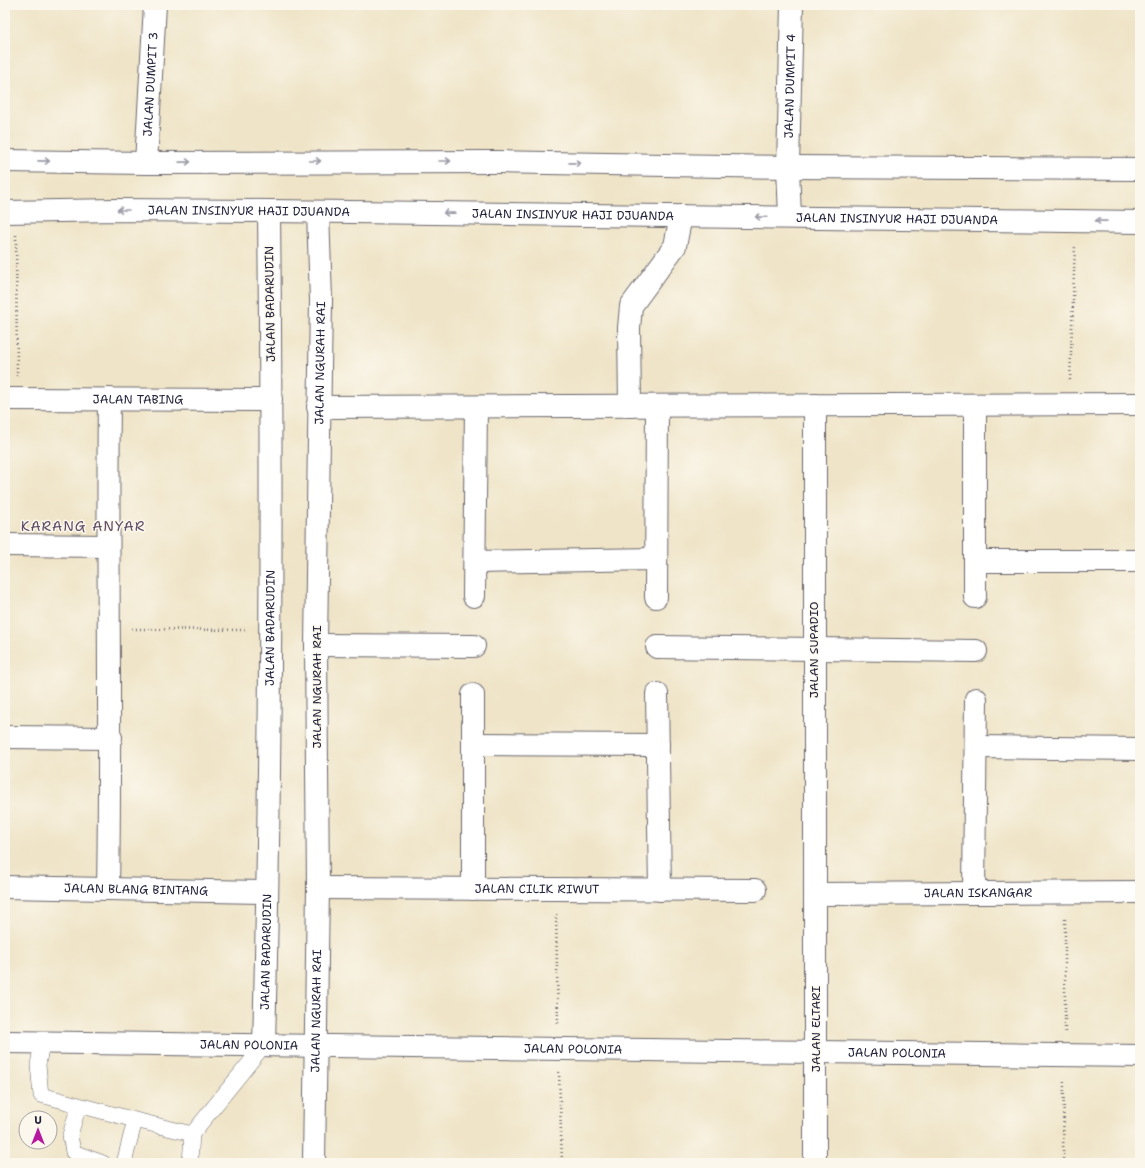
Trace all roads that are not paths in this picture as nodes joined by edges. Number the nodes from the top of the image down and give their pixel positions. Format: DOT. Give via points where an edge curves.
graph roads {
  1 [pos="156,5"];
  2 [pos="792,5"];
  3 [pos="5,161"];
  4 [pos="146,162"];
  5 [pos="788,167"];
  6 [pos="1140,169"];
  7 [pos="269,211"];
  8 [pos="10,212"];
  9 [pos="318,212"];
  10 [pos="681,216"];
  11 [pos="790,217"];
  12 [pos="1140,222"];
  13 [pos="11,399"];
  14 [pos="109,399"];
  15 [pos="271,400"];
  16 [pos="1140,404"];
  17 [pos="815,405"];
  18 [pos="975,405"];
  19 [pos="476,406"];
  20 [pos="630,406"];
  21 [pos="657,406"];
  22 [pos="318,407"];
  23 [pos="5,545"];
  24 [pos="108,546"];
  25 [pos="656,559"];
  26 [pos="975,561"];
  27 [pos="1140,561"];
  28 [pos="475,562"];
  29 [pos="474,596"];
  30 [pos="656,597"];
  31 [pos="975,597"];
  32 [pos="316,645"];
  33 [pos="474,646"];
  34 [pos="657,647"];
  35 [pos="814,648"];
  36 [pos="976,651"];
  37 [pos="657,694"];
  38 [pos="473,695"];
  39 [pos="976,699"];
  40 [pos="5,737"];
  41 [pos="111,738"];
  42 [pos="473,744"];
  43 [pos="658,745"];
  44 [pos="977,747"];
  45 [pos="1140,749"];
  46 [pos="5,887"];
  47 [pos="318,888"];
  48 [pos="108,889"];
  49 [pos="473,889"];
  50 [pos="660,890"];
  51 [pos="755,890"];
  52 [pos="267,892"];
  53 [pos="1140,892"];
  54 [pos="974,893"];
  55 [pos="816,894"];
  56 [pos="5,1042"];
  57 [pos="42,1042"];
  58 [pos="264,1045"];
  59 [pos="316,1046"];
  60 [pos="816,1052"];
  61 [pos="1140,1056"];
  62 [pos="79,1105"];
  63 [pos="135,1120"];
  64 [pos="192,1134"];
  65 [pos="103,1163"];
  66 [pos="124,1163"];
  67 [pos="190,1163"];
  68 [pos="314,1163"];
  69 [pos="815,1163"];
  1 -- 4 [label="street, JALAN DUMPIT 3"];
  2 -- 5 [label="street, JALAN DUMPIT 4"];
  3 -- 4 [label="street, one-way"];
  4 -- 5 [label="street, one-way" via="495,162"];
  5 -- 6 [label="street"];
  5 -- 11 [label="street, JALAN DUMPIT 4"];
  7 -- 8 [label="street, JALAN INSINYUR HAJI DJUANDA, one-way"];
  7 -- 9 [label="street, JALAN INSINYUR HAJI DJUANDA"];
  7 -- 15 [label="street, JALAN BADARUDIN"];
  10 -- 9 [label="street, JALAN INSINYUR HAJI DJUANDA, one-way"];
  9 -- 22 [label="street, JALAN NGURAH RAI" via="321,300"];
  11 -- 10 [label="street, JALAN INSINYUR HAJI DJUANDA, one-way"];
  10 -- 20 [label="street" via="675,246 631,306"];
  12 -- 11 [label="street, JALAN INSINYUR HAJI DJUANDA, one-way"];
  13 -- 14 [label="street, JALAN TABING"];
  14 -- 15 [label="street, JALAN TABING"];
  14 -- 24 [label="street"];
  15 -- 52 [label="street, JALAN BADARUDIN"];
  16 -- 18 [label="street"];
  17 -- 18 [label="street"];
  17 -- 21 [label="street"];
  17 -- 35 [label="street, JALAN SUPADIO"];
  18 -- 26 [label="street"];
  19 -- 20 [label="street"];
  19 -- 22 [label="street"];
  19 -- 28 [label="street"];
  20 -- 21 [label="street"];
  21 -- 25 [label="street"];
  22 -- 32 [label="street, JALAN NGURAH RAI"];
  23 -- 24 [label="street"];
  24 -- 41 [label="street"];
  25 -- 28 [label="street"];
  25 -- 30 [label="street"];
  26 -- 27 [label="street"];
  26 -- 31 [label="street"];
  28 -- 29 [label="street"];
  32 -- 33 [label="street"];
  32 -- 47 [label="street, JALAN NGURAH RAI"];
  34 -- 35 [label="street"];
  35 -- 36 [label="street"];
  35 -- 55 [label="street, JALAN SUPADIO"];
  37 -- 43 [label="street"];
  38 -- 42 [label="street"];
  39 -- 44 [label="street"];
  40 -- 41 [label="street"];
  41 -- 48 [label="street"];
  42 -- 43 [label="street"];
  42 -- 49 [label="street"];
  43 -- 50 [label="street"];
  44 -- 45 [label="street"];
  44 -- 54 [label="street"];
  46 -- 48 [label="street, JALAN BLANG BINTANG"];
  47 -- 49 [label="street, JALAN CILIK RIWUT"];
  47 -- 59 [label="street, JALAN NGURAH RAI"];
  48 -- 52 [label="street, JALAN BLANG BINTANG"];
  49 -- 50 [label="street, JALAN CILIK RIWUT"];
  50 -- 51 [label="street, JALAN CILIK RIWUT"];
  52 -- 58 [label="street, JALAN BADARUDIN"];
  53 -- 54 [label="street, JALAN ISKANGAR"];
  54 -- 55 [label="street, JALAN ISKANGAR"];
  55 -- 60 [label="street, JALAN ELTARI"];
  56 -- 57 [label="street, JALAN POLONIA"];
  57 -- 58 [label="street, JALAN POLONIA"];
  57 -- 62 [label="lane" via="38,1065 41,1095"];
  58 -- 59 [label="street, JALAN POLONIA"];
  58 -- 64 [label="lane"];
  59 -- 60 [label="street, JALAN POLONIA"];
  59 -- 68 [label="street, JALAN NGURAH RAI"];
  60 -- 61 [label="street, JALAN POLONIA"];
  60 -- 69 [label="street, JALAN ELTARI"];
  62 -- 63 [label="lane"];
  62 -- 65 [label="lane" via="70,1135 73,1152"];
  63 -- 64 [label="lane"];
  63 -- 66 [label="lane"];
  64 -- 67 [label="lane"];
}
